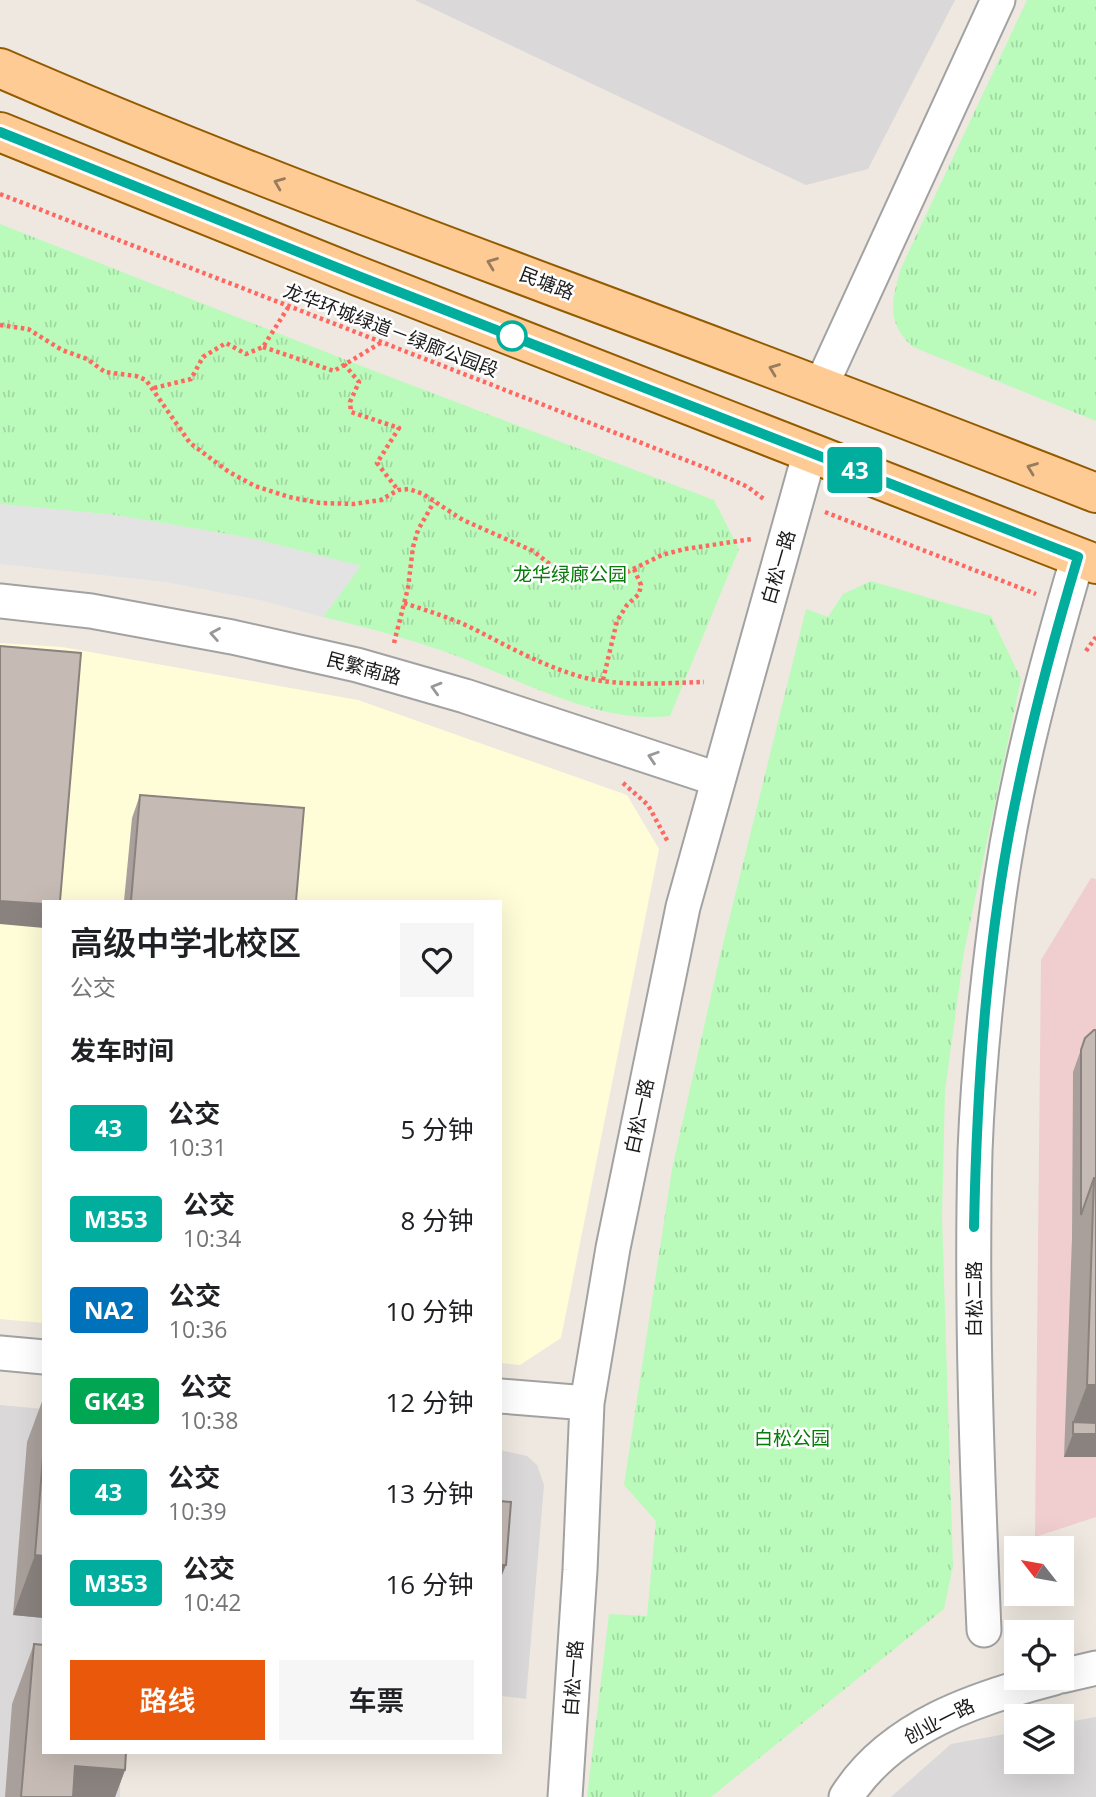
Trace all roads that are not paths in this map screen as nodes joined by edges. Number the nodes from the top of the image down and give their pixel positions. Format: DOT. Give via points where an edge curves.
graph roads {
  1 [pos="998,0"];
  2 [pos="0,40"];
  3 [pos="0,68"];
  4 [pos="70,98"];
  5 [pos="0,132"];
  6 [pos="821,386"];
  7 [pos="810,452"];
  8 [pos="1096,493"];
  9 [pos="1087,561"];
  10 [pos="0,601"];
  11 [pos="717,779"];
  12 [pos="0,1353"];
  13 [pos="42,1356"];
  14 [pos="502,1396"];
  15 [pos="587,1403"];
  16 [pos="984,1630"];
  17 [pos="1096,1668"];
  18 [pos="1074,1673"];
  19 [pos="1007,1690"];
  20 [pos="565,1797"];
  21 [pos="846,1797"];
  1 -- 6 [label="street"];
  2 -- 4 [label="main road"];
  3 -- 4 [label="main road, 民塘路"];
  6 -- 4 [label="main road, 民塘路, one-way" via="291,188"];
  5 -- 7 [label="main road"];
  8 -- 6 [label="main road, 民塘路, one-way"];
  7 -- 9 [label="main road"];
  7 -- 11 [label="street, 白松一路"];
  9 -- 16 [label="street, 白松二路" via="1043,676 1017,791 996,916 984,1029 974,1227 975,1422"];
  11 -- 10 [label="street, 民繁南路, one-way" via="357,665 104,614"];
  11 -- 15 [label="street, 白松一路" via="682,907 613,1248"];
  12 -- 13 [label="street"];
  14 -- 15 [label="street"];
  15 -- 20 [label="street, 白松一路"];
  17 -- 18 [label="street"];
  19 -- 21 [label="street, 创业一路" via="946,1714 900,1740 859,1776"];
}
